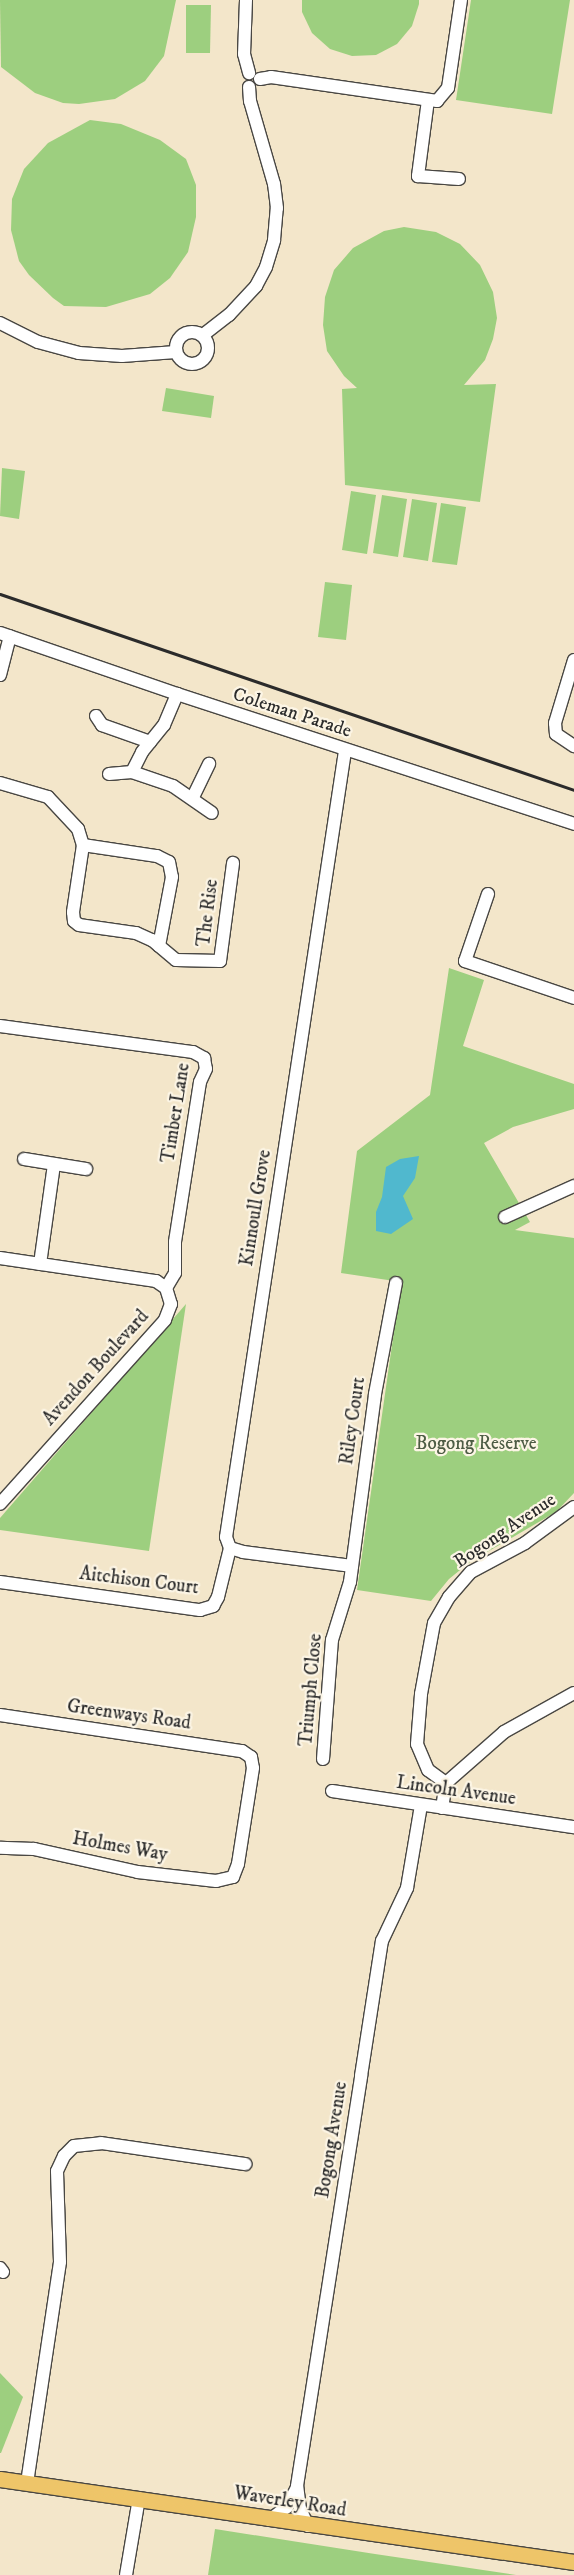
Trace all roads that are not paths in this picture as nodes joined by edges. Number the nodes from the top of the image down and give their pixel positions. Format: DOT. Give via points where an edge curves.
graph roads {
  1 [pos="246,0"];
  2 [pos="461,0"];
  3 [pos="254,76"];
  4 [pos="428,100"];
  5 [pos="459,179"];
  6 [pos="0,323"];
  7 [pos="203,335"];
  8 [pos="176,352"];
  9 [pos="5,634"];
  10 [pos="574,660"];
  11 [pos="0,675"];
  12 [pos="177,694"];
  13 [pos="96,716"];
  14 [pos="150,742"];
  15 [pos="574,746"];
  16 [pos="345,751"];
  17 [pos="209,764"];
  18 [pos="132,772"];
  19 [pos="109,774"];
  20 [pos="0,782"];
  21 [pos="193,797"];
  22 [pos="212,813"];
  23 [pos="574,824"];
  24 [pos="83,846"];
  25 [pos="233,863"];
  26 [pos="488,894"];
  27 [pos="159,946"];
  28 [pos="574,998"];
  29 [pos="0,1026"];
  30 [pos="24,1159"];
  31 [pos="54,1164"];
  32 [pos="86,1169"];
  33 [pos="574,1186"];
  34 [pos="505,1217"];
  35 [pos="0,1258"];
  36 [pos="40,1264"];
  37 [pos="396,1283"];
  38 [pos="166,1288"];
  39 [pos="0,1504"];
  40 [pos="574,1507"];
  41 [pos="230,1548"];
  42 [pos="352,1566"];
  43 [pos="0,1582"];
  44 [pos="574,1693"];
  45 [pos="0,1715"];
  46 [pos="323,1759"];
  47 [pos="446,1783"];
  48 [pos="332,1791"];
  49 [pos="421,1805"];
  50 [pos="442,1808"];
  51 [pos="574,1827"];
  52 [pos="0,1848"];
  53 [pos="233,1877"];
  54 [pos="245,2164"];
  55 [pos="0,2479"];
  56 [pos="27,2483"];
  57 [pos="297,2486"];
  58 [pos="139,2498"];
  59 [pos="269,2520"];
  60 [pos="308,2526"];
  61 [pos="574,2562"];
  62 [pos="126,2575"];
  1 -- 3 [label="street" via="244,54"];
  2 -- 4 [label="street" via="448,88 437,101"];
  3 -- 4 [label="street"];
  3 -- 7 [label="street" via="257,86 249,87 250,101 274,184 277,208 274,240 256,286"];
  4 -- 5 [label="street" via="418,176"];
  6 -- 8 [label="street" via="38,342 79,353 122,356"];
  7 -- 8 [label="street" via="193,332 180,337"];
  7 -- 8 [label="street" via="208,351 199,363 183,362"];
  9 -- 11 [label="street"];
  9 -- 12 [label="street, Coleman Parade"];
  10 -- 15 [label="street" via="555,723 556,734"];
  12 -- 14 [label="street" via="164,725"];
  12 -- 16 [label="street, Coleman Parade"];
  13 -- 14 [label="street" via="102,725"];
  14 -- 18 [label="street"];
  16 -- 23 [label="street, Coleman Parade"];
  16 -- 41 [label="street, Kinnoull Grove" via="226,1537"];
  17 -- 21 [label="street"];
  18 -- 19 [label="street"];
  18 -- 21 [label="street" via="173,786"];
  20 -- 24 [label="street" via="48,797 78,829"];
  21 -- 22 [label="street"];
  24 -- 27 [label="street, The Rise" via="74,921 79,925 136,933"];
  24 -- 27 [label="street" via="157,856 168,862 172,877"];
  25 -- 27 [label="street, The Rise" via="220,961 176,960"];
  26 -- 28 [label="street" via="465,961"];
  29 -- 38 [label="street, Timber Lane" via="193,1052 204,1058 206,1069 200,1082 175,1242 175,1273"];
  30 -- 31 [label="street"];
  31 -- 32 [label="street"];
  31 -- 36 [label="street"];
  33 -- 34 [label="street"];
  35 -- 36 [label="street, Avendon Boulevard"];
  36 -- 38 [label="street, Avendon Boulevard" via="156,1281"];
  37 -- 42 [label="street, Riley Court" via="376,1394"];
  38 -- 39 [label="street, Avendon Boulevard" via="170,1304 165,1320"];
  40 -- 47 [label="street, Bogong Avenue" via="525,1543 471,1572 449,1597 434,1623 421,1694 418,1744 428,1770"];
  41 -- 42 [label="street"];
  41 -- 43 [label="street, Aitchison Court" via="218,1597 212,1606 200,1610"];
  42 -- 46 [label="street, Triumph Close" via="346,1598 332,1640"];
  44 -- 47 [label="street" via="504,1732"];
  45 -- 53 [label="street, Greenways Road" via="242,1751 251,1757 250,1792"];
  47 -- 50 [label="street"];
  48 -- 49 [label="street, Lincoln Avenue"];
  49 -- 50 [label="street, Lincoln Avenue"];
  49 -- 57 [label="street, Bogong Avenue" via="407,1888 382,1940"];
  50 -- 51 [label="street, Lincoln Avenue"];
  52 -- 53 [label="street, Holmes Way" via="34,1849 138,1872 216,1881"];
  54 -- 56 [label="street" via="100,2143 74,2146 64,2156 57,2171 60,2262"];
  55 -- 56 [label="main road, Waverley Road"];
  56 -- 58 [label="main road, Waverley Road"];
  57 -- 59 [label="street, Bogong Avenue" via="288,2507"];
  57 -- 60 [label="street, Bogong Avenue" via="299,2503"];
  58 -- 59 [label="main road, Waverley Road"];
  58 -- 62 [label="street"];
  59 -- 60 [label="main road, Waverley Road"];
  60 -- 61 [label="main road, Waverley Road"];
}
